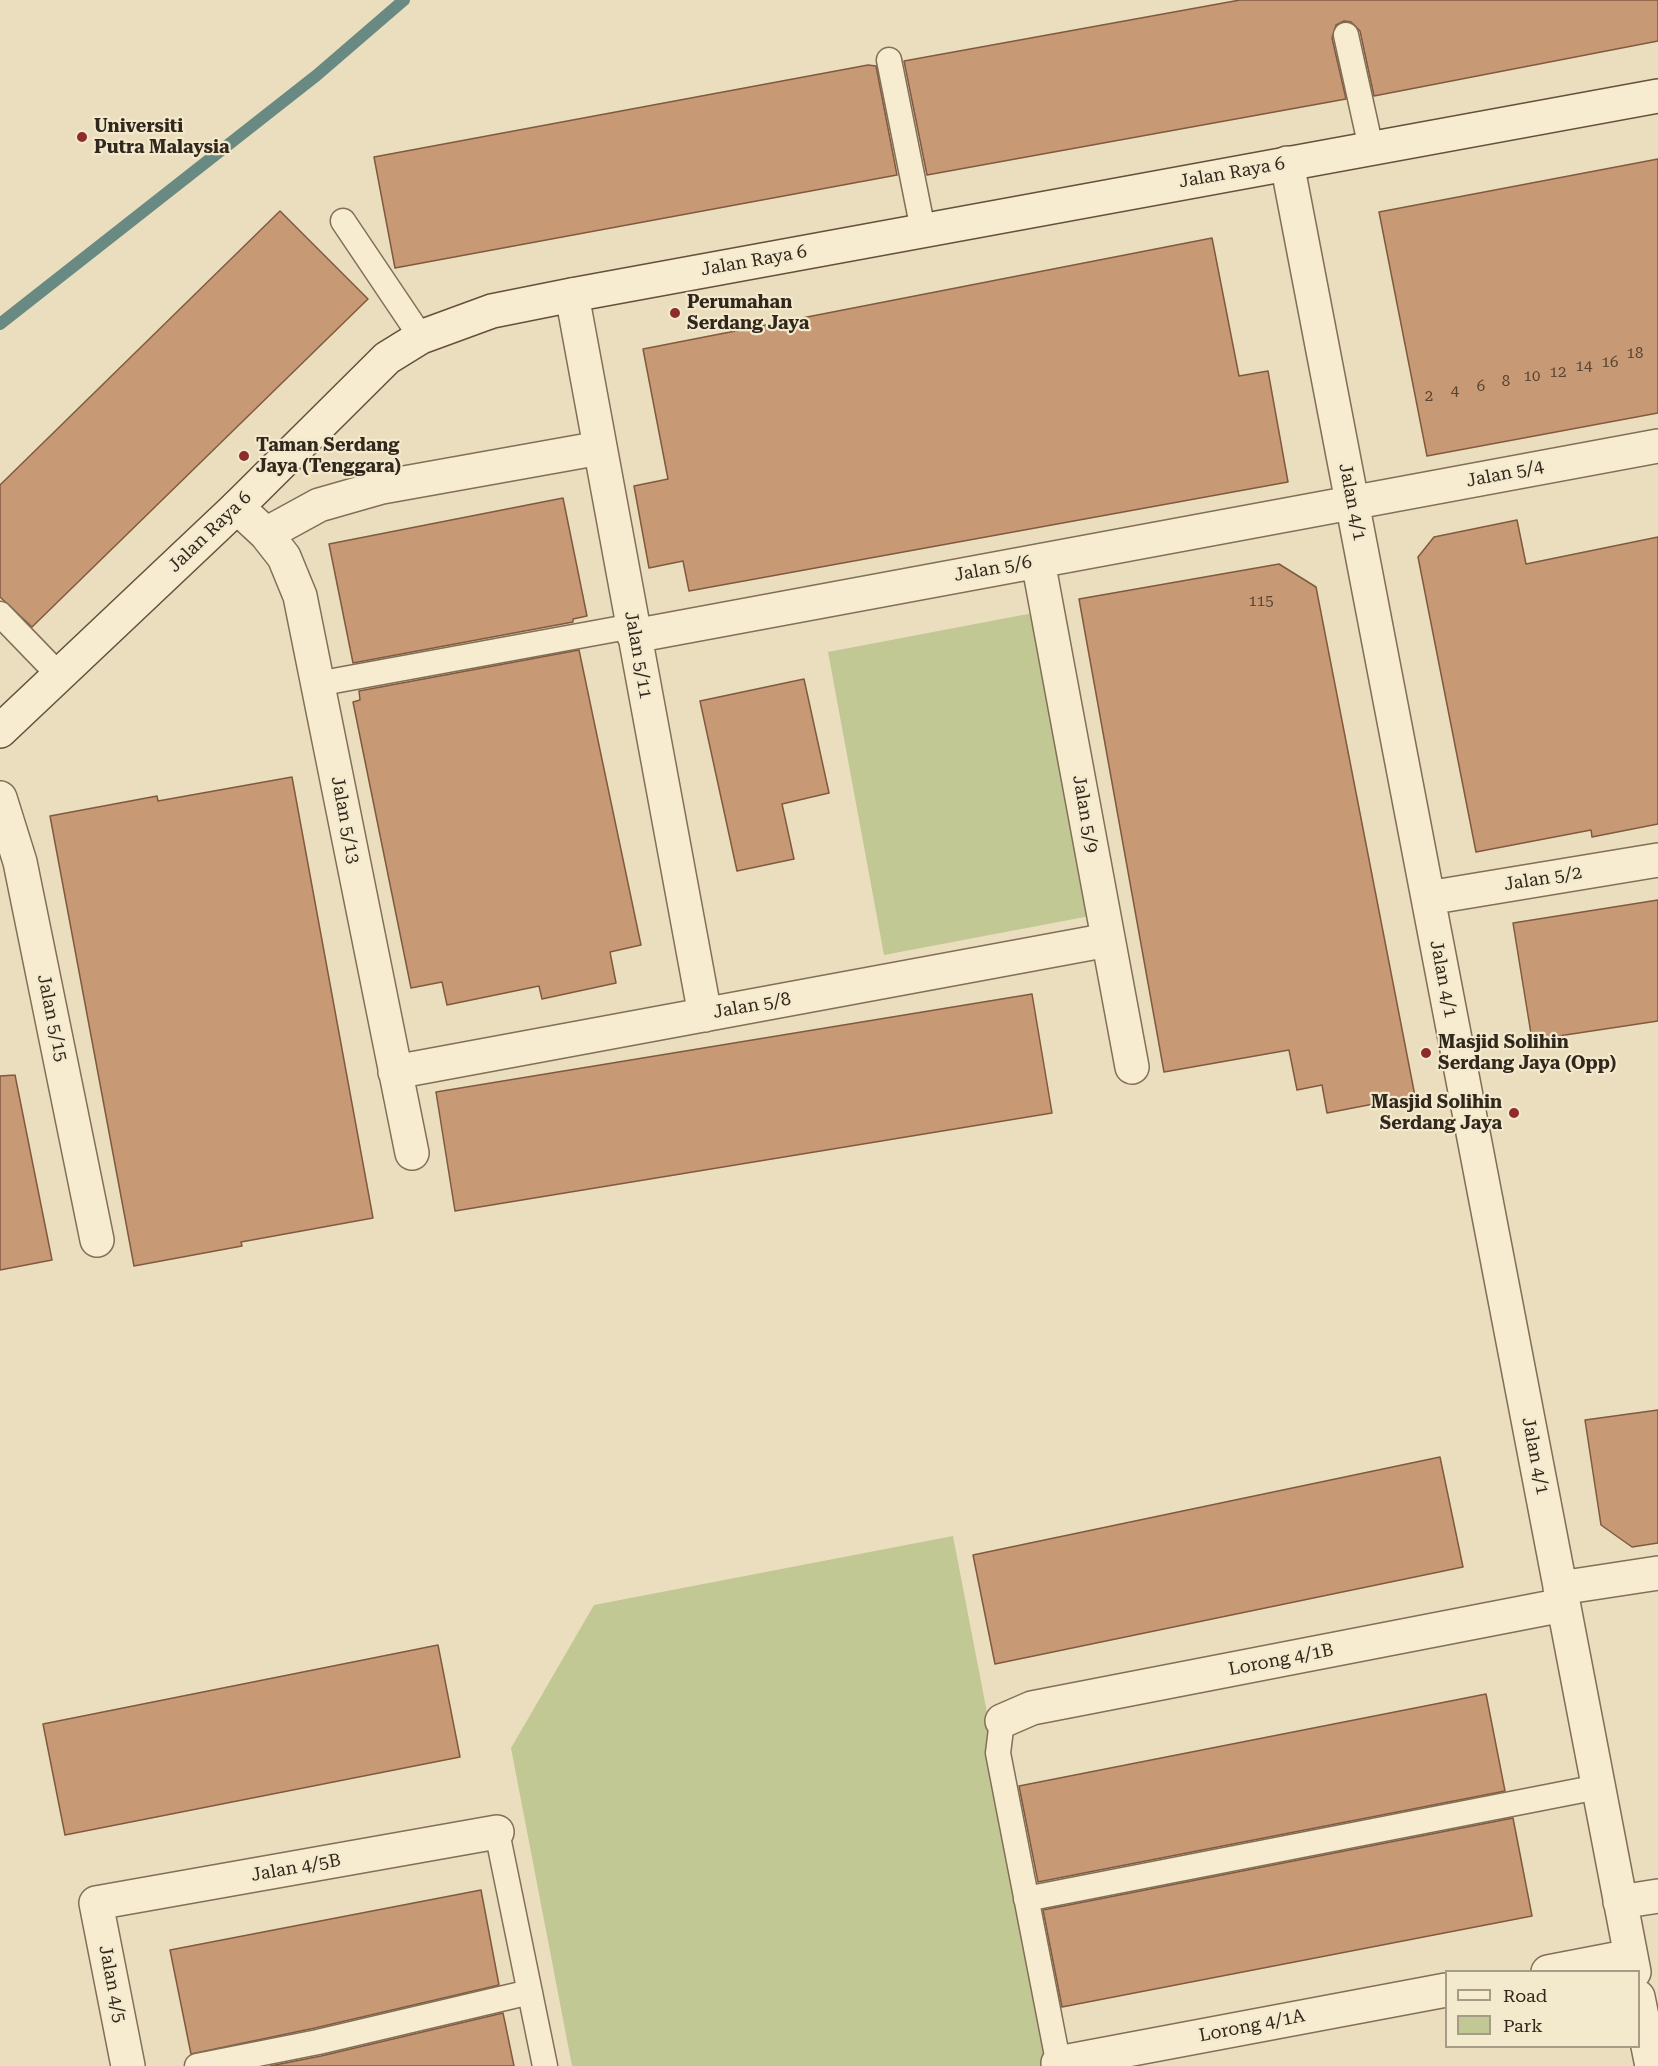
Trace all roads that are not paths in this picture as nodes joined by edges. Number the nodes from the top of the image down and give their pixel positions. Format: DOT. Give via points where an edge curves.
graph roads {
  1 [pos="1346,35"];
  2 [pos="889,60"];
  3 [pos="1658,96"];
  4 [pos="1371,148"];
  5 [pos="1287,163"];
  6 [pos="343,221"];
  7 [pos="923,230"];
  8 [pos="572,295"];
  9 [pos="421,337"];
  10 [pos="1658,446"];
  11 [pos="600,448"];
  12 [pos="1352,503"];
  13 [pos="237,507"];
  14 [pos="266,534"];
  15 [pos="1038,561"];
  16 [pos="0,614"];
  17 [pos="633,631"];
  18 [pos="59,675"];
  19 [pos="317,684"];
  20 [pos="0,731"];
  21 [pos="0,798"];
  22 [pos="1658,860"];
  23 [pos="1428,898"];
  24 [pos="1108,940"];
  25 [pos="705,1015"];
  26 [pos="1132,1066"];
  27 [pos="395,1072"];
  28 [pos="412,1153"];
  29 [pos="97,1240"];
  30 [pos="1658,1573"];
  31 [pos="1561,1596"];
  32 [pos="1002,1721"];
  33 [pos="1598,1787"];
  34 [pos="497,1832"];
  35 [pos="1658,1896"];
  36 [pos="1026,1899"];
  37 [pos="1620,1902"];
  38 [pos="96,1903"];
  39 [pos="1632,1964"];
  40 [pos="1560,1970"];
  41 [pos="1445,1990"];
  42 [pos="530,1992"];
  43 [pos="1640,2007"];
  44 [pos="1058,2064"];
  45 [pos="128,2066"];
  46 [pos="197,2066"];
  47 [pos="545,2066"];
  48 [pos="1652,2066"];
  1 -- 4 [label="lane"];
  2 -- 7 [label="lane"];
  3 -- 4 [label="street, Jalan Raya 6"];
  4 -- 5 [label="street, Jalan Raya 6"];
  5 -- 7 [label="street, Jalan Raya 6"];
  5 -- 12 [label="street, Jalan 4/1"];
  6 -- 9 [label="lane"];
  7 -- 8 [label="street, Jalan Raya 6"];
  8 -- 9 [label="street, Jalan Raya 6" via="492,311"];
  8 -- 11 [label="street, Jalan 5/11"];
  9 -- 13 [label="street, Jalan Raya 6" via="387,358"];
  10 -- 12 [label="street, Jalan 5/4"];
  11 -- 14 [label="street" via="382,487 319,505"];
  11 -- 17 [label="street, Jalan 5/11"];
  12 -- 15 [label="street, Jalan 5/6"];
  12 -- 23 [label="street, Jalan 4/1"];
  13 -- 14 [label="street, Jalan 5/13"];
  13 -- 18 [label="street, Jalan Raya 6"];
  14 -- 19 [label="street, Jalan 5/13" via="284,557 300,596"];
  15 -- 17 [label="street, Jalan 5/6"];
  15 -- 24 [label="street, Jalan 5/9"];
  16 -- 18 [label="lane"];
  17 -- 19 [label="lane"];
  17 -- 25 [label="street, Jalan 5/11"];
  18 -- 20 [label="street, Jalan Raya 6"];
  19 -- 27 [label="street, Jalan 5/13"];
  21 -- 29 [label="street, Jalan 5/15" via="20,862"];
  22 -- 23 [label="street, Jalan 5/2"];
  23 -- 31 [label="street, Jalan 4/1"];
  24 -- 25 [label="street, Jalan 5/8"];
  24 -- 26 [label="street, Jalan 5/9"];
  25 -- 27 [label="street, Jalan 5/8"];
  27 -- 28 [label="street, Jalan 5/13"];
  30 -- 31 [label="street, Lorong 4/1B"];
  31 -- 32 [label="street, Lorong 4/1B" via="1032,1708"];
  31 -- 33 [label="street, Jalan 4/1"];
  32 -- 36 [label="lane" via="998,1753"];
  33 -- 36 [label="lane"];
  33 -- 37 [label="street, Jalan 4/1"];
  34 -- 38 [label="street, Jalan 4/5B"];
  34 -- 42 [label="lane"];
  35 -- 37 [label="street"];
  36 -- 44 [label="lane"];
  37 -- 39 [label="street, Jalan 4/1"];
  38 -- 45 [label="street, Jalan 4/5"];
  39 -- 40 [label="street"];
  41 -- 44 [label="street, Lorong 4/1A"];
  42 -- 46 [label="lane"];
  42 -- 47 [label="lane"];
  43 -- 48 [label="street"];
}
